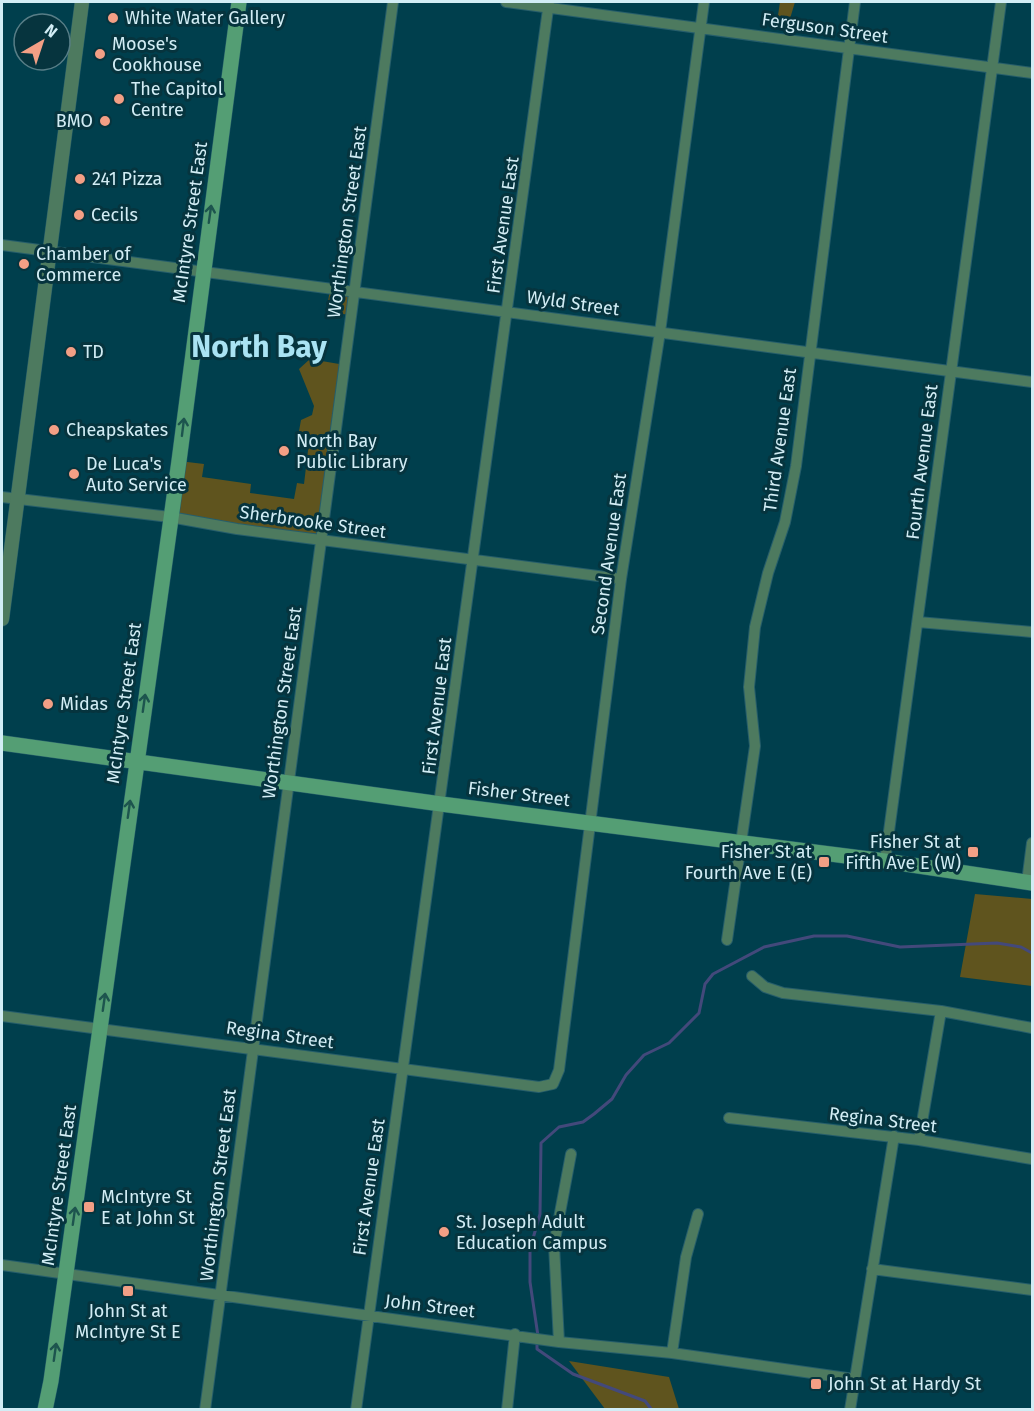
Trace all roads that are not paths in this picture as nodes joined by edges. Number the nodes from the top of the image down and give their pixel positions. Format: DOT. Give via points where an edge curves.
graph roads {
  1 [pos="82,2"];
  2 [pos="239,2"];
  3 [pos="393,2"];
  4 [pos="506,2"];
  5 [pos="704,2"];
  6 [pos="855,2"];
  7 [pos="1001,2"];
  8 [pos="549,4"];
  9 [pos="700,28"];
  10 [pos="849,48"];
  11 [pos="992,67"];
  12 [pos="1032,73"];
  13 [pos="2,245"];
  14 [pos="51,252"];
  15 [pos="202,272"];
  16 [pos="354,293"];
  17 [pos="508,311"];
  18 [pos="660,332"];
  19 [pos="809,352"];
  20 [pos="951,370"];
  21 [pos="1032,381"];
  22 [pos="2,497"];
  23 [pos="17,499"];
  24 [pos="170,517"];
  25 [pos="322,540"];
  26 [pos="473,561"];
  27 [pos="621,579"];
  28 [pos="2,619"];
  29 [pos="918,622"];
  30 [pos="1032,632"];
  31 [pos="2,743"];
  32 [pos="136,761"];
  33 [pos="288,781"];
  34 [pos="441,804"];
  35 [pos="590,822"];
  36 [pos="742,842"];
  37 [pos="1032,843"];
  38 [pos="885,861"];
  39 [pos="1030,882"];
  40 [pos="727,940"];
  41 [pos="752,976"];
  42 [pos="940,1011"];
  43 [pos="2,1016"];
  44 [pos="1032,1028"];
  45 [pos="100,1029"];
  46 [pos="252,1048"];
  47 [pos="402,1068"];
  48 [pos="553,1084"];
  49 [pos="729,1118"];
  50 [pos="894,1136"];
  51 [pos="919,1140"];
  52 [pos="571,1154"];
  53 [pos="1032,1158"];
  54 [pos="698,1214"];
  55 [pos="2,1265"];
  56 [pos="872,1269"];
  57 [pos="66,1274"];
  58 [pos="1032,1290"];
  59 [pos="221,1295"];
  60 [pos="368,1315"];
  61 [pos="518,1334"];
  62 [pos="559,1342"];
  63 [pos="672,1353"];
  64 [pos="854,1378"];
  65 [pos="45,1410"];
  66 [pos="205,1410"];
  67 [pos="356,1410"];
  68 [pos="507,1410"];
  69 [pos="850,1410"];
  1 -- 14 [label="street"];
  15 -- 2 [label="main road, McIntyre Street East, one-way"];
  3 -- 16 [label="street, Worthington Street East"];
  4 -- 8 [label="street, Ferguson Street"];
  5 -- 9 [label="street, Second Avenue East"];
  6 -- 10 [label="street, Third Avenue East"];
  7 -- 11 [label="street, Fourth Avenue East"];
  8 -- 9 [label="street, Ferguson Street"];
  8 -- 17 [label="street, First Avenue East"];
  9 -- 10 [label="street, Ferguson Street"];
  9 -- 18 [label="street, Second Avenue East"];
  10 -- 11 [label="street, Ferguson Street"];
  10 -- 19 [label="street, Third Avenue East"];
  11 -- 12 [label="street, Ferguson Street"];
  11 -- 20 [label="street, Fourth Avenue East"];
  13 -- 14 [label="street, Wyld Street"];
  14 -- 15 [label="street, Wyld Street"];
  14 -- 23 [label="street"];
  15 -- 16 [label="street, Wyld Street"];
  24 -- 15 [label="main road, McIntyre Street East, one-way"];
  16 -- 17 [label="street, Wyld Street"];
  16 -- 25 [label="street, Worthington Street East"];
  17 -- 18 [label="street, Wyld Street"];
  17 -- 26 [label="street, First Avenue East"];
  18 -- 19 [label="street, Wyld Street"];
  18 -- 27 [label="street, Second Avenue East"];
  19 -- 20 [label="street, Wyld Street"];
  19 -- 36 [label="street, Third Avenue East" via="788,511 755,627 749,687 755,746"];
  20 -- 21 [label="street, Wyld Street"];
  20 -- 29 [label="street, Fourth Avenue East"];
  22 -- 23 [label="street, Sherbrooke Street"];
  23 -- 24 [label="street, Sherbrooke Street"];
  23 -- 28 [label="street"];
  24 -- 25 [label="street, Sherbrooke Street"];
  32 -- 24 [label="main road, McIntyre Street East, one-way"];
  25 -- 26 [label="street, Sherbrooke Street"];
  25 -- 33 [label="street, Worthington Street East"];
  26 -- 27 [label="street, Sherbrooke Street"];
  26 -- 34 [label="street, First Avenue East"];
  27 -- 35 [label="street, Second Avenue East"];
  29 -- 30 [label="street"];
  29 -- 38 [label="street, Fourth Avenue East"];
  31 -- 32 [label="main road, Fisher Street"];
  32 -- 33 [label="main road, Fisher Street"];
  45 -- 32 [label="main road, McIntyre Street East, one-way"];
  33 -- 34 [label="main road, Fisher Street"];
  33 -- 46 [label="street, Worthington Street East"];
  34 -- 35 [label="main road, Fisher Street"];
  34 -- 47 [label="street, First Avenue East"];
  35 -- 36 [label="main road, Fisher Street"];
  35 -- 48 [label="street, Second Avenue East" via="559,1070"];
  36 -- 38 [label="main road, Fisher Street"];
  36 -- 40 [label="street, Third Avenue East"];
  37 -- 39 [label="street"];
  38 -- 39 [label="main road, Fisher Street"];
  41 -- 42 [label="street" via="765,987 783,993"];
  42 -- 44 [label="street"];
  42 -- 51 [label="street"];
  43 -- 45 [label="street, Regina Street"];
  45 -- 46 [label="street, Regina Street"];
  57 -- 45 [label="main road, McIntyre Street East, one-way"];
  46 -- 47 [label="street, Regina Street"];
  46 -- 59 [label="street, Worthington Street East"];
  47 -- 48 [label="street, Regina Street" via="539,1087"];
  47 -- 60 [label="street, First Avenue East"];
  49 -- 50 [label="street, Regina Street"];
  50 -- 51 [label="street, Regina Street"];
  50 -- 56 [label="street"];
  51 -- 53 [label="street, Regina Street"];
  52 -- 62 [label="street" via="554,1245"];
  54 -- 63 [label="street" via="686,1257"];
  55 -- 57 [label="street, John Street"];
  56 -- 58 [label="street"];
  56 -- 64 [label="street"];
  57 -- 59 [label="street, John Street"];
  65 -- 57 [label="main road, McIntyre Street East, one-way"];
  59 -- 60 [label="street, John Street"];
  59 -- 66 [label="street, Worthington Street East"];
  60 -- 61 [label="street, John Street"];
  60 -- 67 [label="street, First Avenue East"];
  61 -- 62 [label="street, John Street"];
  61 -- 68 [label="street"];
  62 -- 63 [label="street, John Street"];
  63 -- 64 [label="street, John Street"];
  64 -- 69 [label="street"];
}
